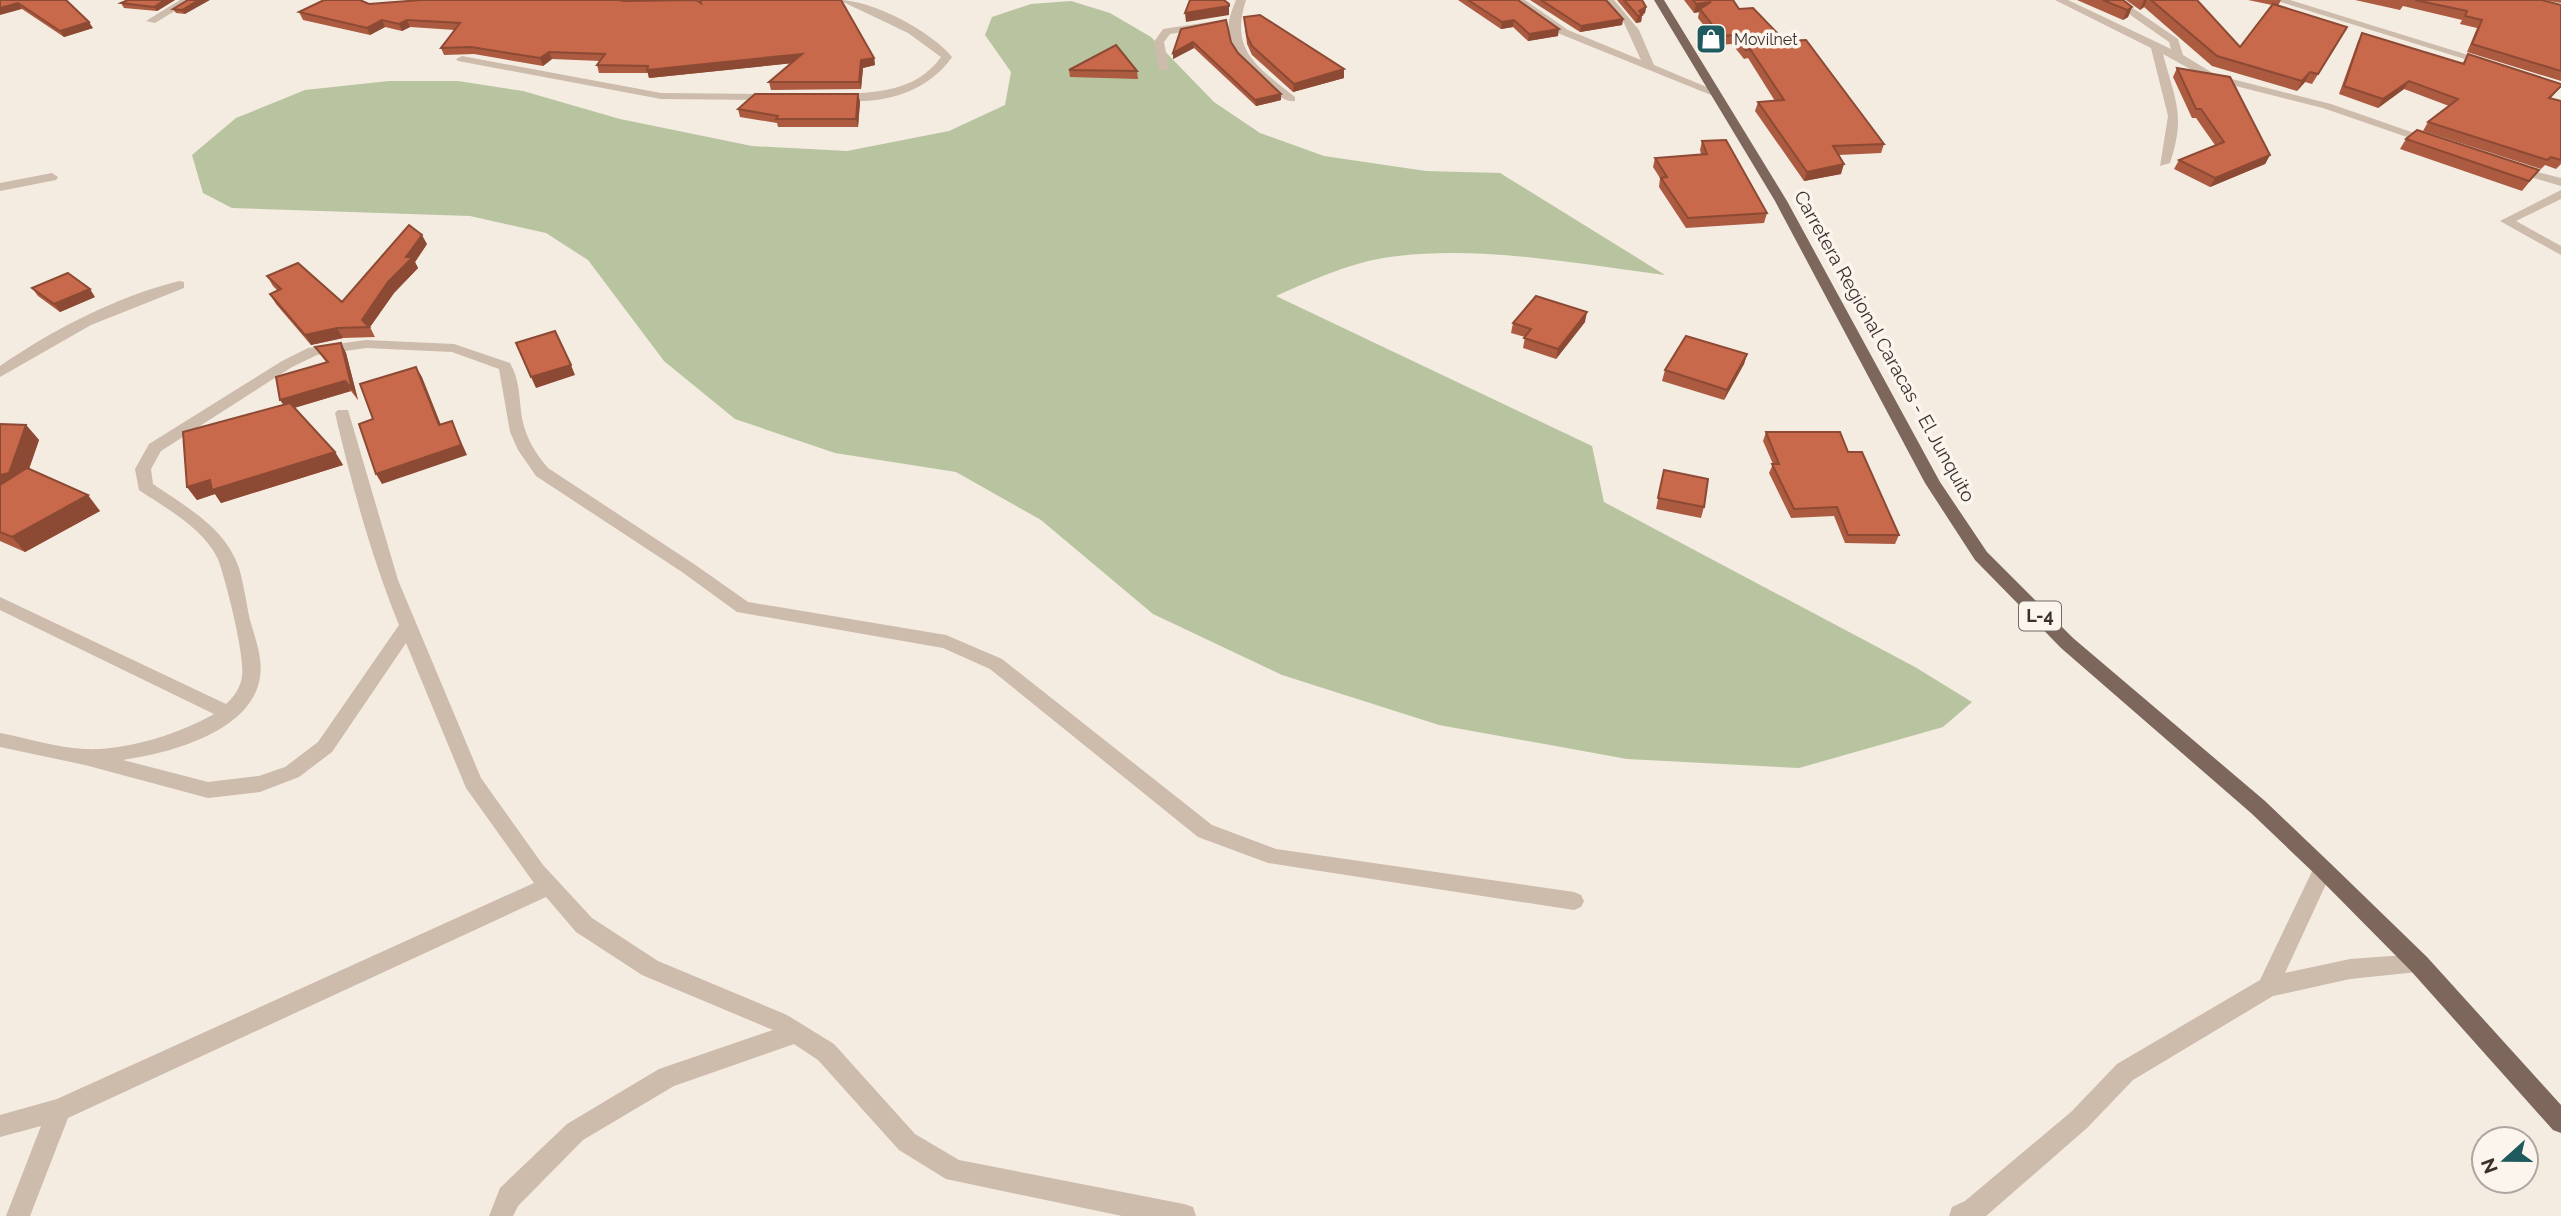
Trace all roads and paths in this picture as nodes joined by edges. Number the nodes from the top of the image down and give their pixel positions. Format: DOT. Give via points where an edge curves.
graph roads {
  1 [pos="188,0"];
  2 [pos="611,0"];
  3 [pos="706,0"];
  4 [pos="844,0"];
  5 [pos="1241,0"];
  6 [pos="1518,0"];
  7 [pos="1608,0"];
  8 [pos="1659,0"];
  9 [pos="2060,0"];
  10 [pos="2114,0"];
  11 [pos="2280,0"];
  12 [pos="1236,19"];
  13 [pos="151,21"];
  14 [pos="2156,47"];
  15 [pos="2178,57"];
  16 [pos="462,59"];
  17 [pos="1649,67"];
  18 [pos="2504,68"];
  19 [pos="1163,69"];
  20 [pos="1715,93"];
  21 [pos="782,97"];
  22 [pos="823,97"];
  23 [pos="1291,99"];
  24 [pos="2442,145"];
  25 [pos="2164,163"];
  26 [pos="2503,164"];
  27 [pos="52,177"];
  28 [pos="2561,182"];
  29 [pos="0,187"];
  30 [pos="2561,194"];
  31 [pos="2561,251"];
  32 [pos="178,285"];
  33 [pos="0,373"];
  34 [pos="343,413"];
  35 [pos="0,603"];
  36 [pos="408,626"];
  37 [pos="230,714"];
  38 [pos="0,740"];
  39 [pos="85,757"];
  40 [pos="2323,869"];
  41 [pos="549,886"];
  42 [pos="1574,901"];
  43 [pos="2419,964"];
  44 [pos="2268,988"];
  45 [pos="795,1033"];
  46 [pos="60,1110"];
  47 [pos="2561,1122"];
  48 [pos="0,1126"];
  49 [pos="18,1216"];
  50 [pos="501,1216"];
  51 [pos="1184,1216"];
  52 [pos="1961,1216"];
  1 -- 13 [label="street"];
  2 -- 3 [label="street"];
  4 -- 22 [label="street" via="913,31 936,44 947,57 939,71 919,85 882,95"];
  5 -- 12 [label="street"];
  6 -- 17 [label="street" via="1564,32"];
  7 -- 17 [label="street" via="1640,40"];
  8 -- 20 [label="main road, Carretera Regional Caracas - El Junquito / L-4"];
  9 -- 14 [label="street"];
  10 -- 15 [label="street" via="2174,41"];
  11 -- 18 [label="street"];
  12 -- 19 [label="street" via="1167,31 1159,42"];
  12 -- 23 [label="street" via="1234,32 1256,71"];
  14 -- 15 [label="street"];
  14 -- 25 [label="street" via="2173,97 2174,137"];
  15 -- 24 [label="street" via="2212,77 2327,106"];
  16 -- 21 [label="street" via="661,96"];
  17 -- 20 [label="street"];
  20 -- 40 [label="main road, Carretera Regional Caracas - El Junquito / L-4" via="1781,201 1933,483 1981,556 2067,643"];
  26 -- 28 [label="street"];
  27 -- 29 [label="street"];
  30 -- 31 [label="street" via="2506,221"];
  32 -- 33 [label="street" via="100,313"];
  34 -- 36 [label="street" via="377,541"];
  35 -- 37 [label="street"];
  36 -- 39 [label="street" via="325,747 292,772 260,784 208,790"];
  36 -- 41 [label="street" via="473,782"];
  37 -- 39 [label="street" via="186,736 137,751"];
  37 -- 42 [label="street" via="250,685 251,657 229,565 217,541 145,486 143,469 155,448 313,351 366,344 454,348 505,366 512,380 515,424 525,451 542,472 743,608 946,642 996,664 1205,831 1252,848 1275,856"];
  38 -- 39 [label="street"];
  40 -- 43 [label="main road, Carretera Regional Caracas - El Junquito / L-4"];
  40 -- 44 [label="street"];
  41 -- 45 [label="street" via="584,925 650,968"];
  41 -- 46 [label="street"];
  43 -- 44 [label="street" via="2350,969"];
  43 -- 47 [label="main road, Carretera Regional Caracas - El Junquito / L-4"];
  44 -- 52 [label="street" via="2125,1072 2079,1120 1974,1210"];
  45 -- 50 [label="street" via="667,1077 575,1132 509,1197"];
  45 -- 51 [label="street" via="826,1052 906,1142 955,1171"];
  46 -- 48 [label="street"];
  46 -- 49 [label="street"];
}
